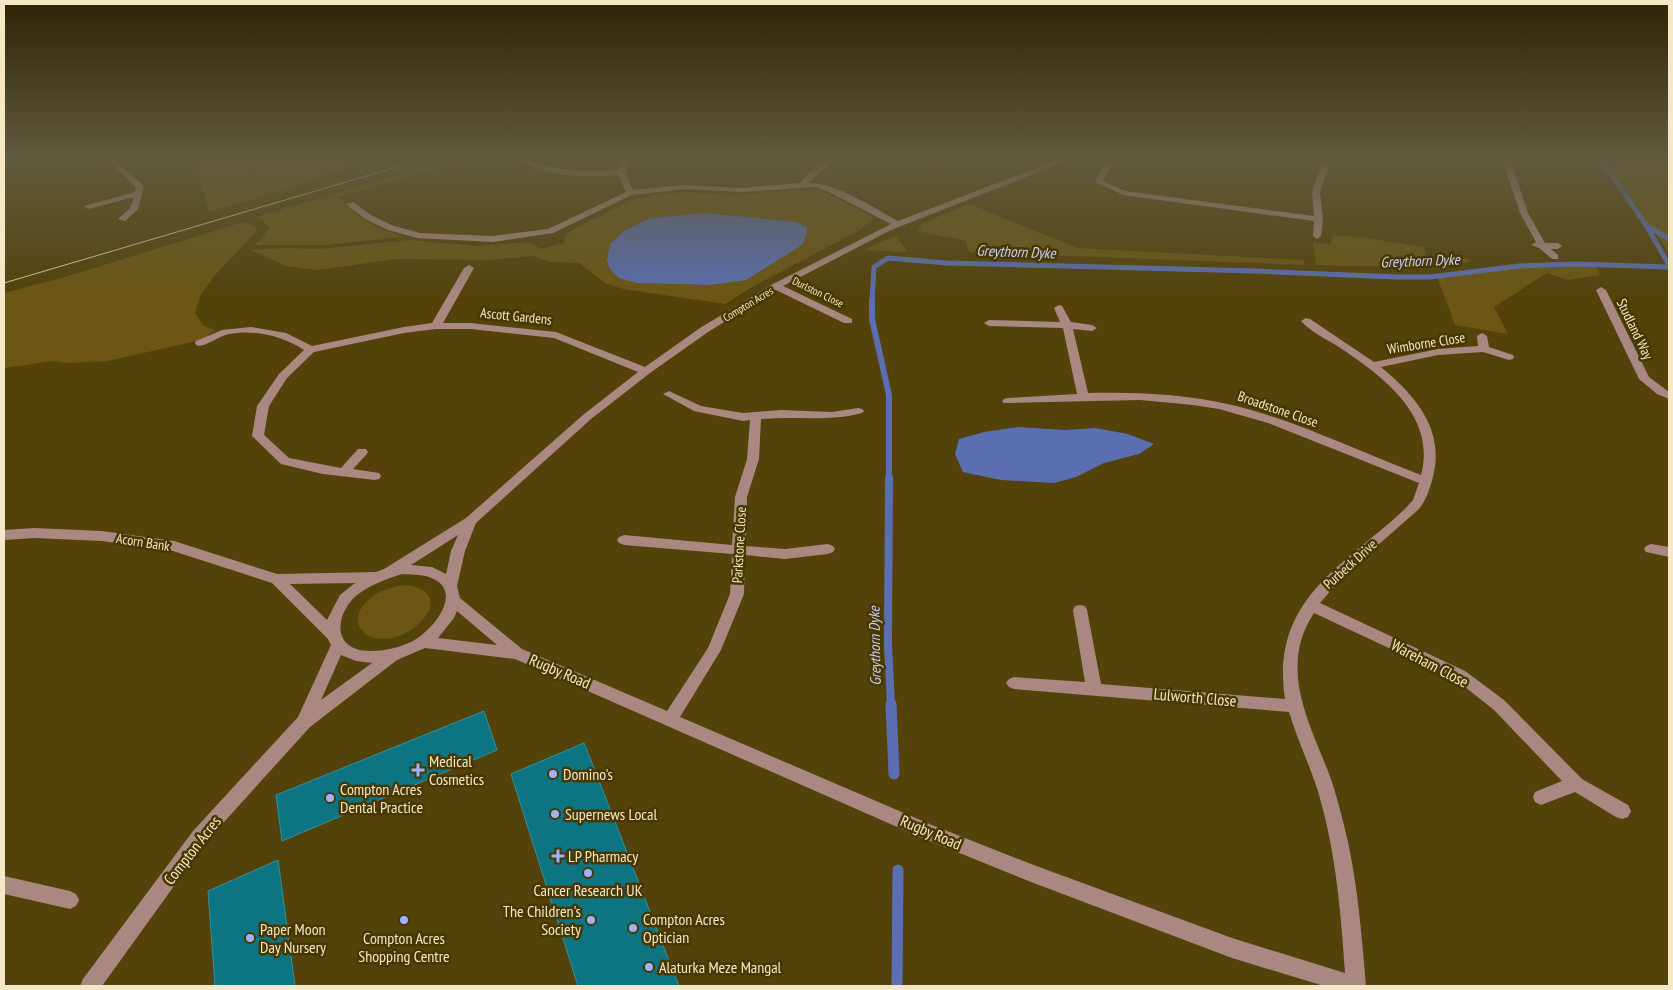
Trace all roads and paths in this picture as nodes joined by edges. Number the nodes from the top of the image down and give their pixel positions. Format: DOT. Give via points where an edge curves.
graph roads {
  1 [pos="91,205"];
  2 [pos="137,205"];
  3 [pos="352,205"];
  4 [pos="605,205"];
  5 [pos="862,205"];
  6 [pos="944,205"];
  7 [pos="1215,205"];
  8 [pos="1317,205"];
  9 [pos="1521,205"];
  10 [pos="88,206"];
  11 [pos="122,219"];
  12 [pos="1319,219"];
  13 [pos="898,224"];
  14 [pos="1317,236"];
  15 [pos="1539,245"];
  16 [pos="1558,246"];
  17 [pos="1555,256"];
  18 [pos="469,268"];
  19 [pos="776,286"];
  20 [pos="1601,290"];
  21 [pos="1059,308"];
  22 [pos="848,321"];
  23 [pos="1306,321"];
  24 [pos="988,324"];
  25 [pos="1067,325"];
  26 [pos="436,326"];
  27 [pos="1092,328"];
  28 [pos="1482,336"];
  29 [pos="200,343"];
  30 [pos="1484,349"];
  31 [pos="310,350"];
  32 [pos="1509,357"];
  33 [pos="1372,366"];
  34 [pos="646,371"];
  35 [pos="669,394"];
  36 [pos="1083,395"];
  37 [pos="1669,396"];
  38 [pos="1008,401"];
  39 [pos="858,411"];
  40 [pos="756,416"];
  41 [pos="362,452"];
  42 [pos="343,473"];
  43 [pos="375,476"];
  44 [pos="1425,482"];
  45 [pos="471,521"];
  46 [pos="4,534"];
  47 [pos="624,540"];
  48 [pos="828,549"];
  49 [pos="1651,549"];
  50 [pos="739,551"];
  51 [pos="1669,552"];
  52 [pos="383,575"];
  53 [pos="277,579"];
  54 [pos="450,585"];
  55 [pos="454,601"];
  56 [pos="1311,606"];
  57 [pos="1080,610"];
  58 [pos="336,640"];
  59 [pos="424,642"];
  60 [pos="517,652"];
  61 [pos="392,656"];
  62 [pos="1014,683"];
  63 [pos="1094,689"];
  64 [pos="1295,706"];
  65 [pos="670,719"];
  66 [pos="304,722"];
  67 [pos="1576,784"];
  68 [pos="1541,797"];
  69 [pos="1622,811"];
  70 [pos="4,885"];
  71 [pos="70,900"];
  72 [pos="90,986"];
  73 [pos="1356,986"];
  1 -- 10 [label="street"];
  2 -- 11 [label="street" via="131,214"];
  3 -- 4 [label="street" via="391,228 420,236 493,239 547,235"];
  5 -- 13 [label="street"];
  6 -- 13 [label="street, Compton Acres"];
  7 -- 12 [label="street"];
  8 -- 12 [label="street"];
  9 -- 15 [label="street"];
  12 -- 14 [label="street"];
  13 -- 19 [label="street, Compton Acres"];
  15 -- 16 [label="street"];
  15 -- 17 [label="street"];
  18 -- 26 [label="street"];
  19 -- 22 [label="street, Durlston Close"];
  19 -- 34 [label="street, Compton Acres" via="704,330"];
  20 -- 37 [label="street, Studland Way" via="1644,379"];
  21 -- 25 [label="street"];
  23 -- 33 [label="street, Purbeck Drive"];
  24 -- 25 [label="street"];
  25 -- 27 [label="street"];
  25 -- 36 [label="street"];
  26 -- 31 [label="street, Ascott Gardens"];
  26 -- 34 [label="street, Ascott Gardens" via="470,326 556,335"];
  28 -- 30 [label="street, Wimborne Close"];
  29 -- 31 [label="street" via="230,331 253,331 279,333 297,340"];
  30 -- 32 [label="street, Wimborne Close"];
  30 -- 33 [label="street, Wimborne Close" via="1438,352"];
  31 -- 42 [label="street" via="283,376 262,406 258,436 285,461"];
  33 -- 44 [label="street, Purbeck Drive" via="1396,386 1416,410 1427,432 1432,452"];
  34 -- 45 [label="street, Compton Acres" via="587,417"];
  35 -- 40 [label="street" via="698,409 743,417"];
  36 -- 38 [label="street, Broadstone Close"];
  36 -- 44 [label="street, Broadstone Close" via="1172,398 1219,405 1263,417"];
  39 -- 40 [label="street" via="832,416"];
  40 -- 50 [label="street, Parkstone Close" via="753,458 742,496"];
  41 -- 42 [label="street"];
  42 -- 43 [label="street"];
  44 -- 56 [label="street, Purbeck Drive" via="1417,504 1400,522 1339,571"];
  45 -- 52 [label="street, Compton Acres"];
  45 -- 54 [label="street, Compton Acres" via="458,551"];
  46 -- 53 [label="street, Acorn Bank" via="102,536 174,546"];
  47 -- 50 [label="street"];
  48 -- 50 [label="street" via="785,554"];
  49 -- 51 [label="street"];
  50 -- 65 [label="street, Parkstone Close" via="736,594 714,650"];
  52 -- 53 [label="street, Acorn Bank"];
  52 -- 54 [label="street" via="402,569 427,570"];
  52 -- 58 [label="street" via="352,592 344,601 334,618"];
  53 -- 58 [label="street, Acorn Bank"];
  54 -- 55 [label="street"];
  55 -- 59 [label="street" via="447,620"];
  55 -- 60 [label="street, Rugby Road"];
  56 -- 64 [label="street, Purbeck Drive" via="1295,635 1290,665"];
  56 -- 67 [label="street, Wareham Close" via="1460,675 1499,705"];
  57 -- 63 [label="street"];
  58 -- 61 [label="street" via="348,652 360,656"];
  58 -- 66 [label="street, Compton Acres"];
  59 -- 60 [label="street, Rugby Road"];
  59 -- 61 [label="street"];
  60 -- 65 [label="street, Rugby Road"];
  61 -- 66 [label="street, Compton Acres"];
  62 -- 63 [label="street, Lulworth Close"];
  63 -- 64 [label="street, Lulworth Close"];
  64 -- 73 [label="street, Purbeck Drive" via="1328,794 1339,838"];
  65 -- 73 [label="street, Rugby Road" via="926,831 1031,873 1232,948"];
  66 -- 72 [label="street, Compton Acres" via="199,837"];
  67 -- 68 [label="street"];
  67 -- 69 [label="street, Wareham Close"];
  70 -- 71 [label="street"];
}
